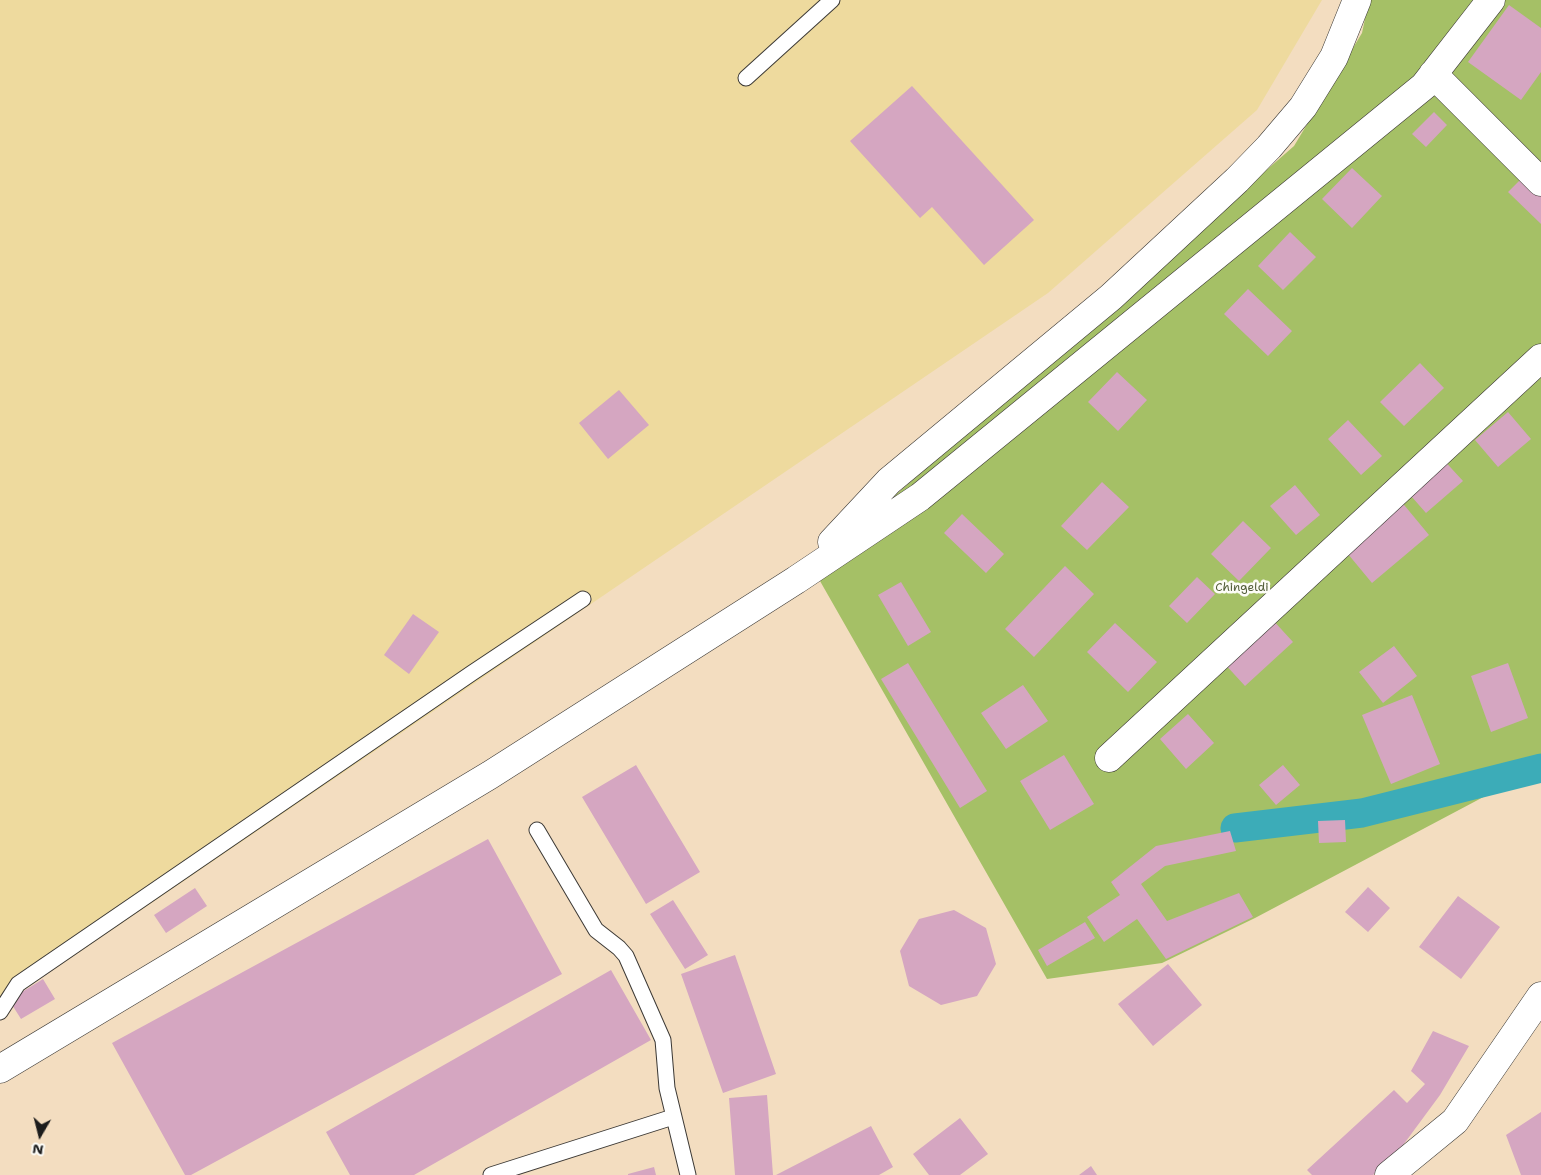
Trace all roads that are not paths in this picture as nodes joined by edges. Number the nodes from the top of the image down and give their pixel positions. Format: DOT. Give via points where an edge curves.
graph roads {
  1 [pos="832,0"];
  2 [pos="1357,0"];
  3 [pos="1491,0"];
  4 [pos="1433,74"];
  5 [pos="746,78"];
  6 [pos="1541,182"];
  7 [pos="1541,358"];
  8 [pos="796,580"];
  9 [pos="582,599"];
  10 [pos="1109,758"];
  11 [pos="537,830"];
  12 [pos="1541,996"];
  13 [pos="0,1012"];
  14 [pos="0,1069"];
  15 [pos="673,1117"];
  16 [pos="491,1175"];
  17 [pos="688,1175"];
  18 [pos="1389,1175"];
  1 -- 5 [label="lane"];
  2 -- 8 [label="street" via="1334,57 1302,107 1263,154 1112,297 889,481"];
  3 -- 4 [label="street"];
  4 -- 6 [label="street"];
  4 -- 8 [label="street" via="1424,86 920,497"];
  7 -- 10 [label="street"];
  8 -- 14 [label="street" via="490,775"];
  9 -- 13 [label="lane" via="18,984"];
  11 -- 15 [label="lane" via="596,930 626,956 664,1040 667,1088"];
  12 -- 18 [label="street" via="1454,1121"];
  15 -- 16 [label="lane"];
  15 -- 17 [label="lane"];
}
